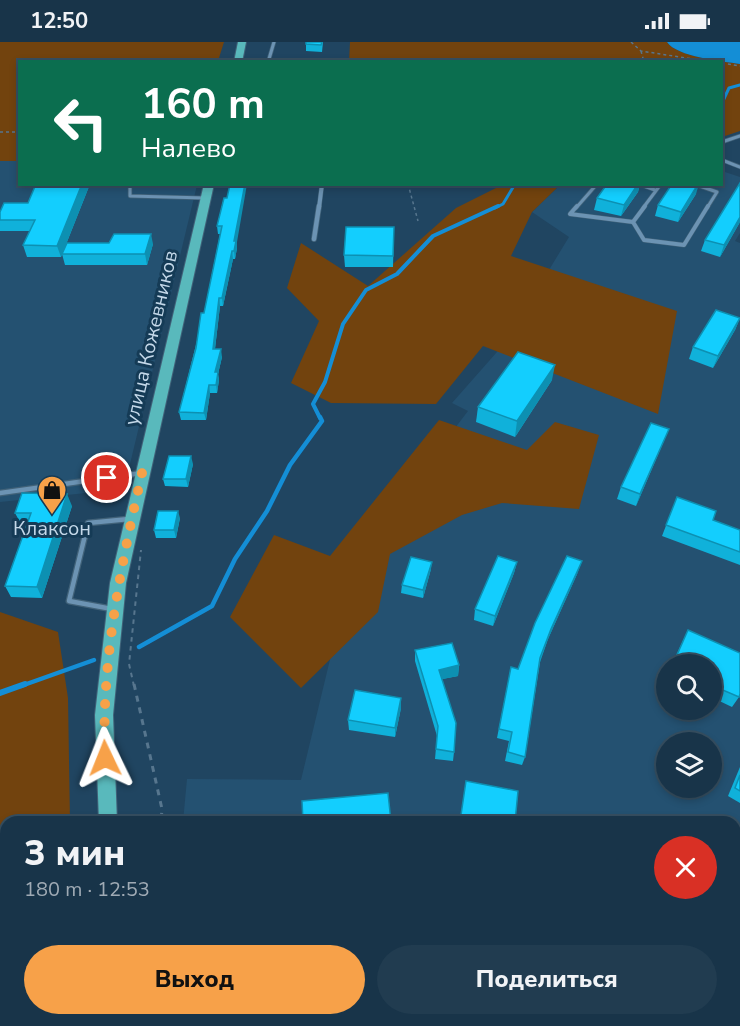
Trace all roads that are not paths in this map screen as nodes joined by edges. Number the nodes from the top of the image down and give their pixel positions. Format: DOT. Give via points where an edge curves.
graph roads {
  1 [pos="242,42"];
  2 [pos="274,42"];
  3 [pos="238,60"];
  4 [pos="268,60"];
  5 [pos="740,136"];
  6 [pos="723,142"];
  7 [pos="723,160"];
  8 [pos="739,167"];
  9 [pos="130,186"];
  10 [pos="322,186"];
  11 [pos="595,186"];
  12 [pos="644,186"];
  13 [pos="659,186"];
  14 [pos="700,186"];
  15 [pos="655,190"];
  16 [pos="207,191"];
  17 [pos="633,222"];
  18 [pos="314,239"];
  19 [pos="142,473"];
  20 [pos="0,493"];
  21 [pos="132,519"];
  22 [pos="115,609"];
  23 [pos="108,816"];
  1 -- 3 [label="main road"];
  2 -- 4 [label="lane"];
  5 -- 6 [label="lane"];
  7 -- 8 [label="lane"];
  9 -- 16 [label="lane" via="130,196"];
  10 -- 18 [label="street"];
  11 -- 17 [label="lane" via="570,214"];
  12 -- 15 [label="lane"];
  13 -- 15 [label="lane"];
  14 -- 17 [label="lane" via="717,192 684,245 644,240"];
  15 -- 17 [label="lane"];
  16 -- 19 [label="main road, улица Кожевников"];
  19 -- 20 [label="lane"];
  19 -- 21 [label="main road, улица Кожевников"];
  21 -- 22 [label="main road, улица Кожевников"];
  21 -- 22 [label="lane" via="88,523 69,601"];
  22 -- 23 [label="main road, улица Кожевников" via="104,715"];
}
